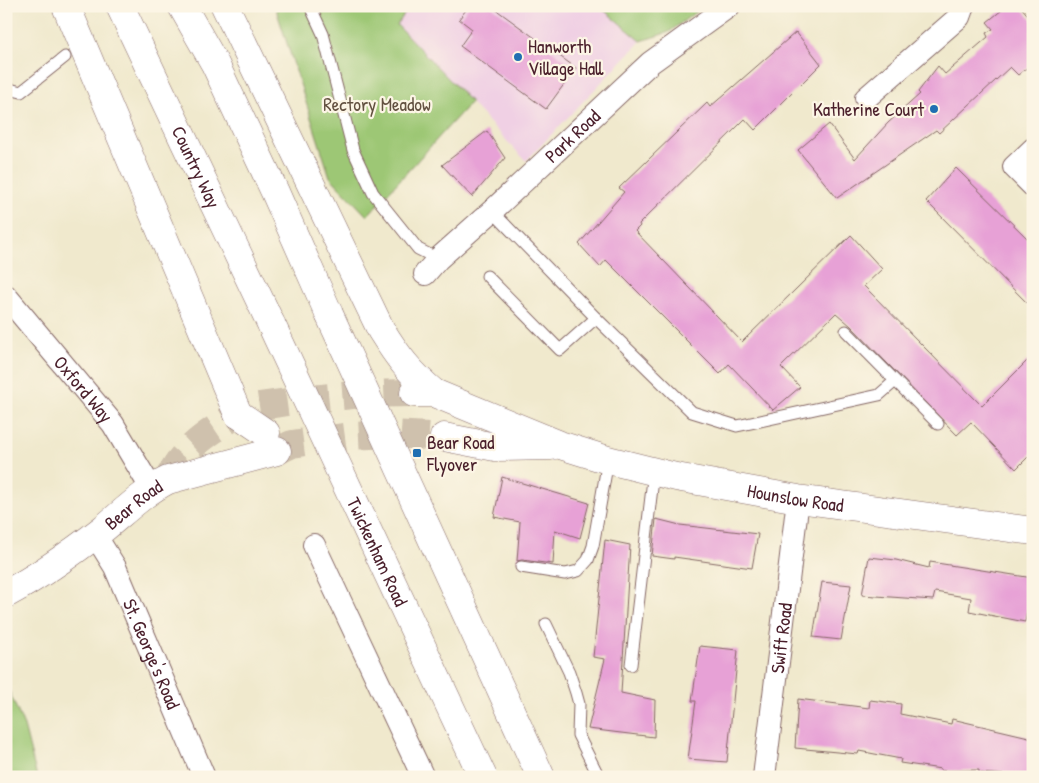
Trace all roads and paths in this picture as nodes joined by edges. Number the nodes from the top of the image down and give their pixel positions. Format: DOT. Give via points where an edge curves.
graph roads {
  1 [pos="66,6"];
  2 [pos="120,6"];
  3 [pos="182,6"];
  4 [pos="225,6"];
  5 [pos="310,6"];
  6 [pos="730,6"];
  7 [pos="963,6"];
  8 [pos="65,58"];
  9 [pos="6,88"];
  10 [pos="866,98"];
  11 [pos="1033,149"];
  12 [pos="1033,186"];
  13 [pos="492,211"];
  14 [pos="431,267"];
  15 [pos="486,276"];
  16 [pos="6,296"];
  17 [pos="596,318"];
  18 [pos="272,326"];
  19 [pos="846,331"];
  20 [pos="895,381"];
  21 [pos="938,424"];
  22 [pos="444,437"];
  23 [pos="560,445"];
  24 [pos="608,460"];
  25 [pos="654,471"];
  26 [pos="160,484"];
  27 [pos="798,498"];
  28 [pos="1033,531"];
  29 [pos="95,535"];
  30 [pos="314,544"];
  31 [pos="521,568"];
  32 [pos="6,594"];
  33 [pos="546,624"];
  34 [pos="631,664"];
  35 [pos="204,777"];
  36 [pos="423,777"];
  37 [pos="483,777"];
  38 [pos="541,777"];
  39 [pos="599,777"];
  40 [pos="764,777"];
  1 -- 26 [label="main road, Bear Road" via="248,410 271,442"];
  2 -- 18 [label="main road, Country Way"];
  3 -- 38 [label="main road, bridge" via="215,64 275,192"];
  4 -- 23 [label="main road, Hounslow Road" via="381,330 424,393"];
  5 -- 14 [label="lane" via="323,34 353,150 373,194"];
  6 -- 13 [label="street, Park Road" via="650,63"];
  7 -- 10 [label="street" via="958,17"];
  8 -- 9 [label="lane" via="21,92"];
  11 -- 12 [label="street" via="1014,167"];
  13 -- 14 [label="street, Park Road"];
  13 -- 17 [label="lane"];
  15 -- 17 [label="lane" via="560,350"];
  16 -- 26 [label="street, Oxford Way"];
  17 -- 20 [label="lane" via="692,412 737,426 879,395"];
  18 -- 37 [label="main road, Twickenham Road, bridge"];
  19 -- 20 [label="lane"];
  20 -- 21 [label="lane"];
  22 -- 23 [label="main road, Hounslow Road" via="495,447"];
  23 -- 24 [label="main road, Hounslow Road"];
  24 -- 25 [label="main road, Hounslow Road"];
  24 -- 31 [label="lane" via="588,560 578,571 565,574"];
  25 -- 27 [label="main road, Hounslow Road"];
  25 -- 34 [label="lane"];
  26 -- 29 [label="main road, Bear Road"];
  27 -- 28 [label="main road, Hounslow Road"];
  27 -- 40 [label="street, Swift Road"];
  29 -- 32 [label="main road, Bear Road" via="40,576"];
  29 -- 35 [label="street, St. George's Road" via="115,567"];
  30 -- 36 [label="street"];
  33 -- 39 [label="lane" via="569,672 579,704 578,734"];
}
